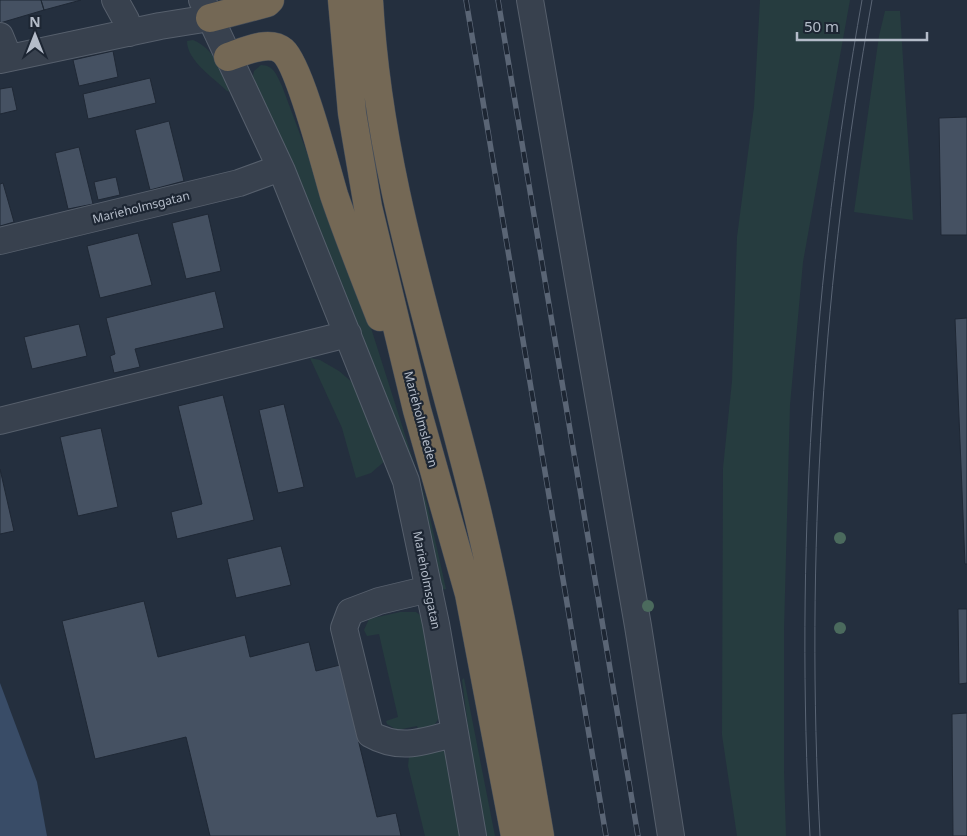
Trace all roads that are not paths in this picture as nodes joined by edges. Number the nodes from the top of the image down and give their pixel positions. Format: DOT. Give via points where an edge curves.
graph roads {
  1 [pos="115,0"];
  2 [pos="270,0"];
  3 [pos="342,0"];
  4 [pos="369,0"];
  5 [pos="530,0"];
  6 [pos="206,9"];
  7 [pos="129,33"];
  8 [pos="3,51"];
  9 [pos="228,57"];
  10 [pos="280,168"];
  11 [pos="0,241"];
  12 [pos="348,334"];
  13 [pos="417,410"];
  14 [pos="0,421"];
  15 [pos="429,589"];
  16 [pos="455,733"];
  17 [pos="473,836"];
  18 [pos="515,836"];
  19 [pos="540,836"];
  20 [pos="671,836"];
  1 -- 7 [label="street"];
  2 -- 6 [label="highway" via="267,4"];
  3 -- 13 [label="highway, Marieholmsleden" via="352,113 367,198"];
  4 -- 19 [label="highway" via="390,172 484,542"];
  5 -- 20 [label="street"];
  6 -- 7 [label="street"];
  6 -- 9 [label="street, Marieholmsgatan"];
  7 -- 8 [label="street"];
  9 -- 10 [label="street, Marieholmsgatan"];
  9 -- 13 [label="highway" via="267,46 277,48 287,57 299,82 338,205"];
  10 -- 11 [label="street, Marieholmsgatan" via="239,183"];
  10 -- 12 [label="street, Marieholmsgatan"];
  12 -- 14 [label="street"];
  12 -- 15 [label="street, Marieholmsgatan" via="406,480"];
  13 -- 18 [label="highway, Marieholmsleden" via="468,594"];
  15 -- 16 [label="street, Marieholmsgatan"];
  15 -- 16 [label="street" via="350,612 344,628 370,734 385,742 416,744"];
  16 -- 17 [label="street, Marieholmsgatan"];
}
